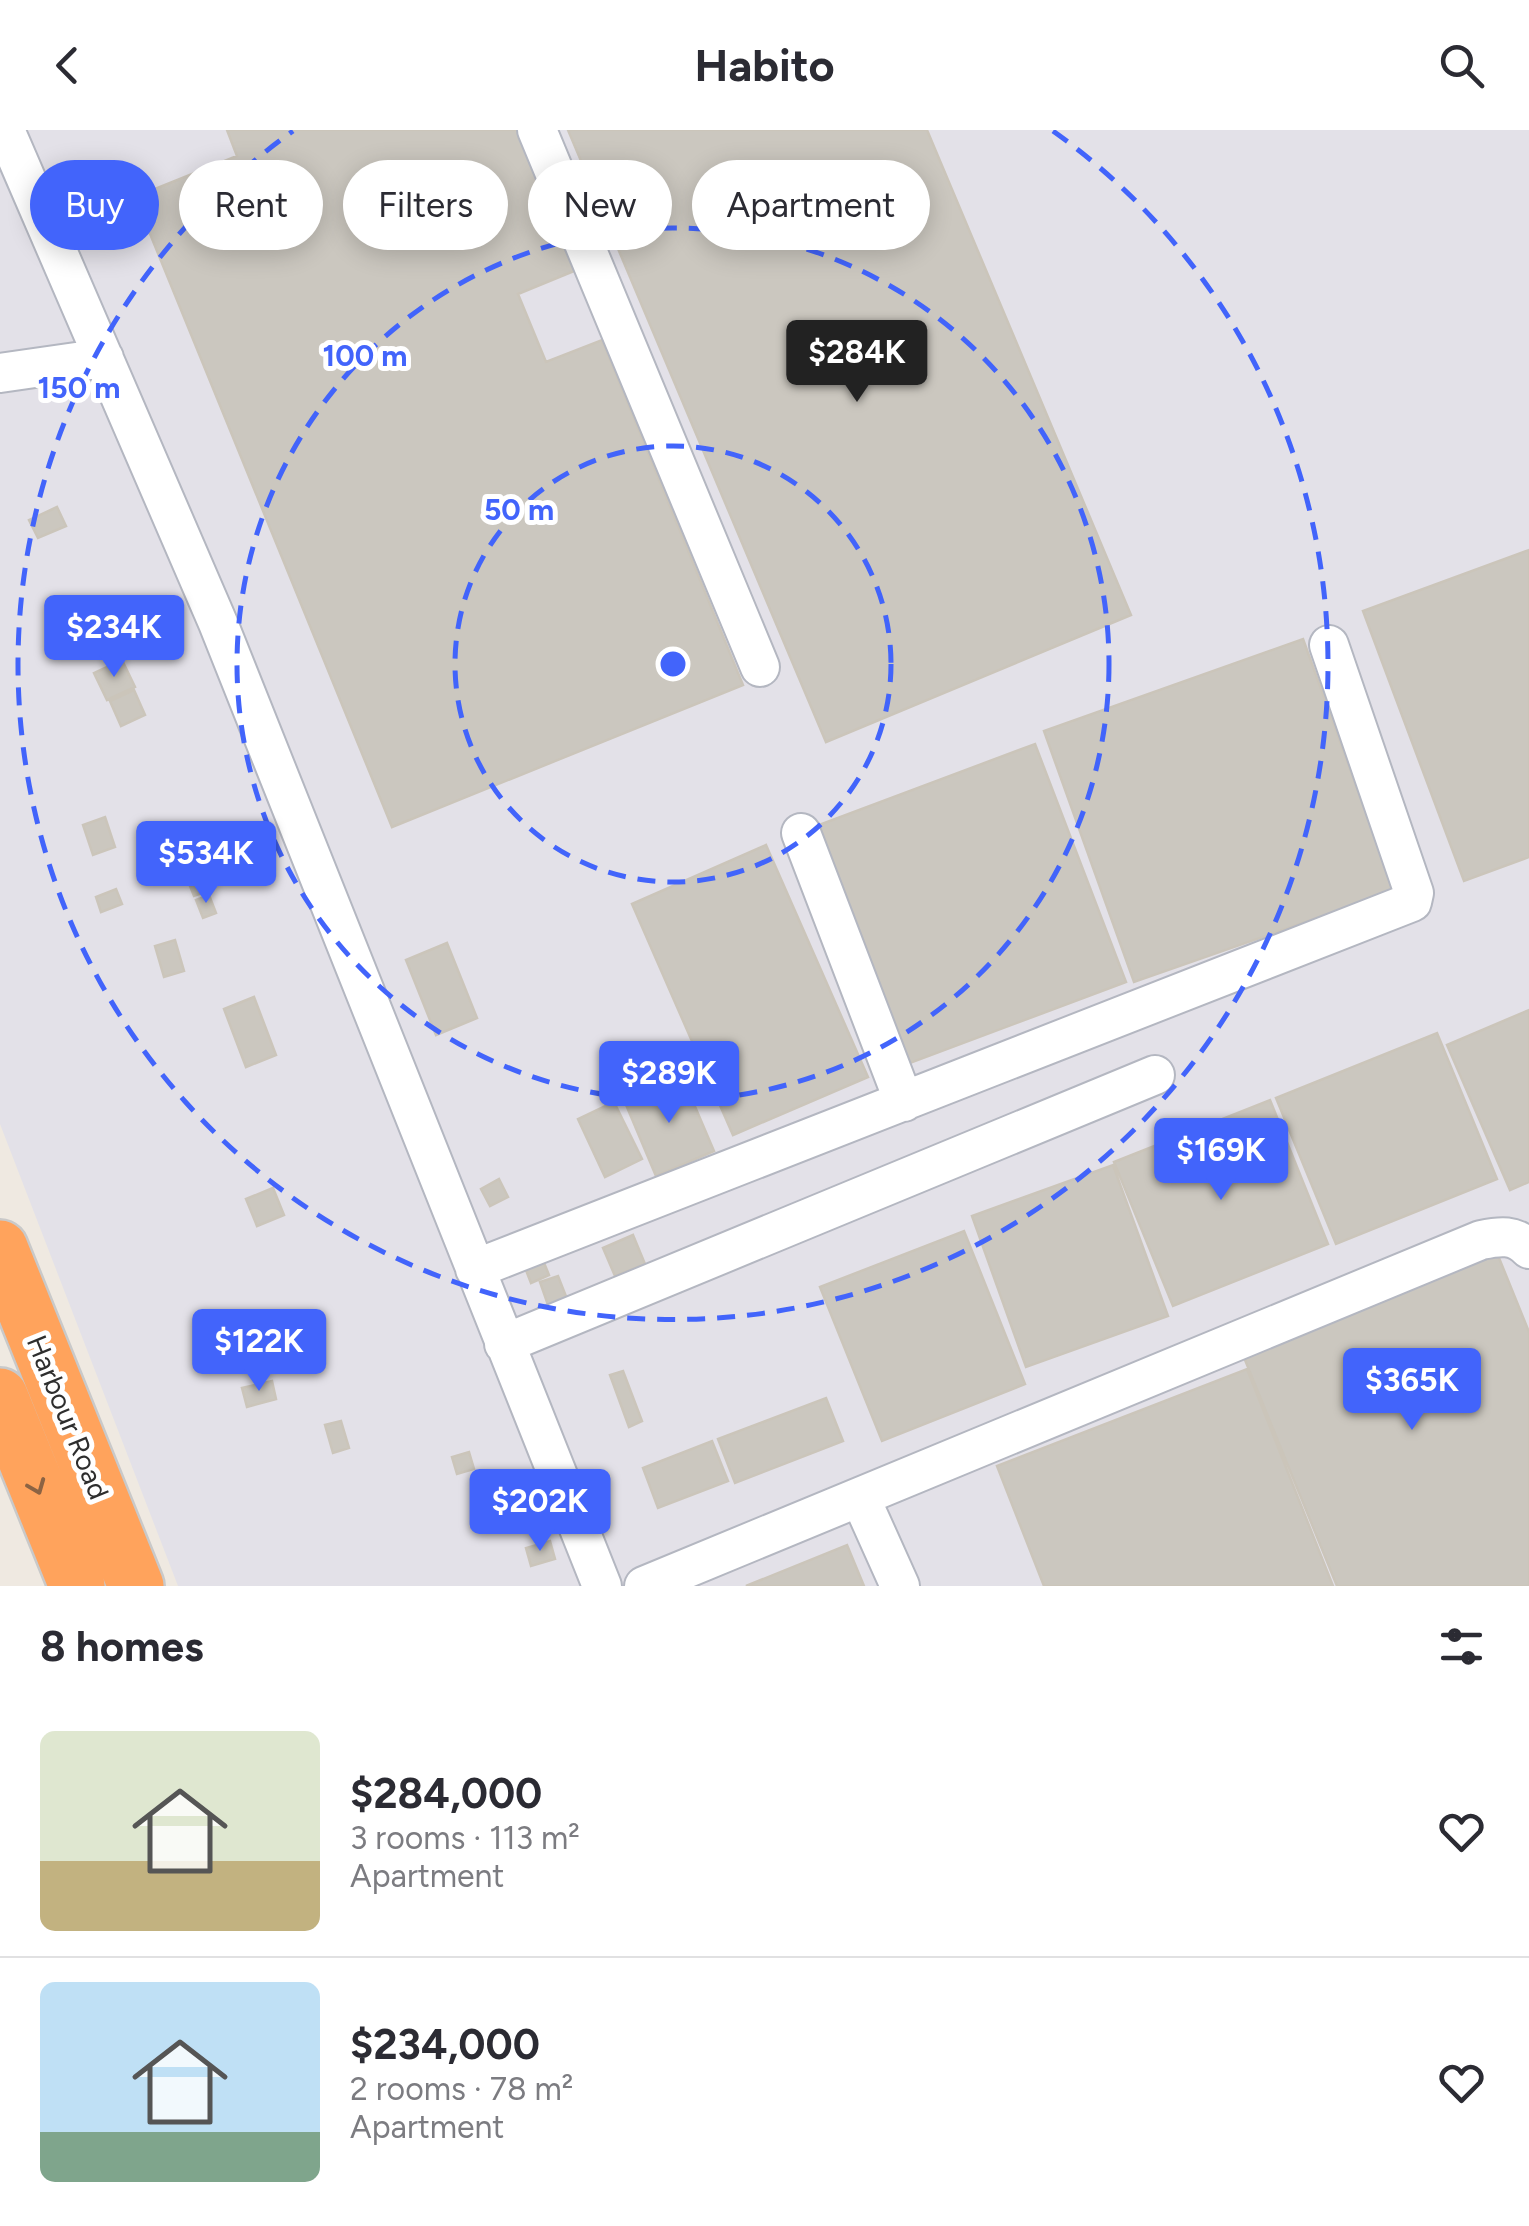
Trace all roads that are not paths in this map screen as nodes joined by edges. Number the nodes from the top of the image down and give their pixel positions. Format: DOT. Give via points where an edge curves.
graph roads {
  1 [pos="5,130"];
  2 [pos="537,130"];
  3 [pos="104,358"];
  4 [pos="0,373"];
  5 [pos="1328,644"];
  6 [pos="760,667"];
  7 [pos="801,833"];
  8 [pos="1154,1075"];
  9 [pos="904,1102"];
  10 [pos="0,1248"];
  11 [pos="1529,1249"];
  12 [pos="475,1269"];
  13 [pos="504,1344"];
  14 [pos="0,1396"];
  15 [pos="860,1496"];
  16 [pos="77,1586"];
  17 [pos="136,1586"];
  18 [pos="602,1586"];
  19 [pos="644,1586"];
  20 [pos="900,1586"];
  1 -- 3 [label="street"];
  2 -- 6 [label="street"];
  3 -- 4 [label="street"];
  3 -- 12 [label="street" via="218,623"];
  5 -- 9 [label="street" via="1412,902"];
  7 -- 9 [label="street"];
  8 -- 13 [label="street"];
  9 -- 12 [label="street"];
  10 -- 17 [label="highway, Harbour Road"];
  11 -- 15 [label="street" via="1503,1236 1481,1240"];
  12 -- 13 [label="street"];
  13 -- 18 [label="street"];
  14 -- 16 [label="highway, Harbour Road, one-way"];
  15 -- 19 [label="street"];
  15 -- 20 [label="street"];
}
